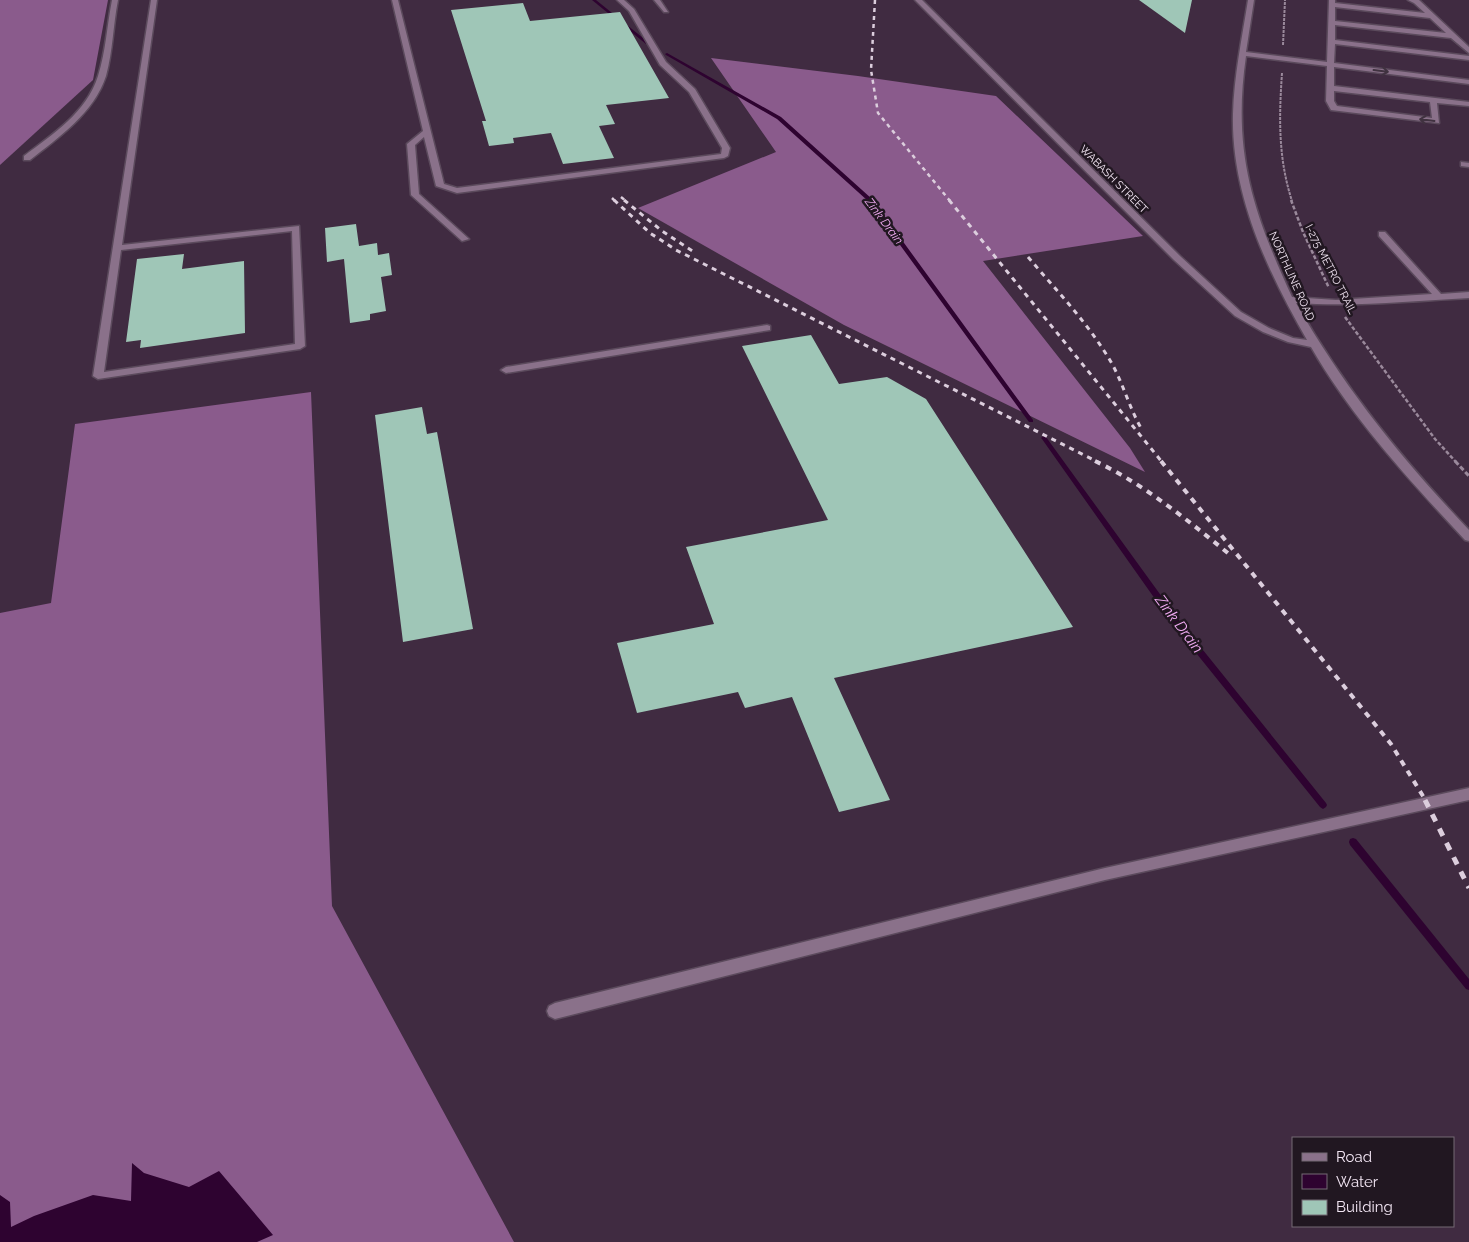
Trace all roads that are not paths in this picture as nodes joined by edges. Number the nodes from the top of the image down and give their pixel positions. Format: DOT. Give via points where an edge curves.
graph roads {
  1 [pos="115,0"];
  2 [pos="154,0"];
  3 [pos="395,0"];
  4 [pos="620,0"];
  5 [pos="657,0"];
  6 [pos="918,0"];
  7 [pos="1251,0"];
  8 [pos="1411,0"];
  9 [pos="1332,2"];
  10 [pos="666,11"];
  11 [pos="1432,16"];
  12 [pos="1332,23"];
  13 [pos="1454,36"];
  14 [pos="1332,42"];
  15 [pos="1469,51"];
  16 [pos="1244,54"];
  17 [pos="1469,58"];
  18 [pos="1332,65"];
  19 [pos="1469,82"];
  20 [pos="1331,88"];
  21 [pos="1433,100"];
  22 [pos="1469,104"];
  23 [pos="427,131"];
  24 [pos="27,158"];
  25 [pos="1382,234"];
  26 [pos="464,239"];
  27 [pos="117,248"];
  28 [pos="1469,295"];
  29 [pos="1439,297"];
  30 [pos="1289,300"];
  31 [pos="767,328"];
  32 [pos="1313,344"];
  33 [pos="506,370"];
  34 [pos="1469,537"];
  35 [pos="1469,794"];
  36 [pos="555,1012"];
  1 -- 24 [label="street" via="100,82 93,95 61,132"];
  2 -- 27 [label="street"];
  3 -- 23 [label="street"];
  4 -- 23 [label="street" via="632,10 663,63 692,91 726,148 724,156 457,191 440,186"];
  5 -- 10 [label="street"];
  6 -- 32 [label="street, WABASH STREET" via="1177,258 1238,314 1291,340"];
  7 -- 16 [label="street, NORTHLINE ROAD"];
  8 -- 11 [label="street"];
  9 -- 11 [label="street"];
  9 -- 12 [label="street"];
  11 -- 13 [label="street"];
  12 -- 13 [label="street"];
  12 -- 14 [label="street"];
  13 -- 15 [label="street"];
  14 -- 17 [label="street"];
  14 -- 18 [label="street"];
  16 -- 18 [label="street"];
  16 -- 30 [label="street, NORTHLINE ROAD" via="1237,111 1243,175 1257,224"];
  18 -- 19 [label="street, one-way"];
  18 -- 20 [label="street"];
  20 -- 21 [label="street"];
  21 -- 20 [label="street, one-way" via="1436,121 1334,108 1330,101"];
  21 -- 22 [label="street"];
  23 -- 26 [label="street" via="411,144 415,195"];
  25 -- 29 [label="street"];
  27 -- 27 [label="street" via="296,228 300,346 98,376"];
  28 -- 29 [label="street"];
  29 -- 30 [label="street" via="1336,302"];
  30 -- 32 [label="street, NORTHLINE ROAD"];
  31 -- 33 [label="street"];
  32 -- 34 [label="street, NORTHLINE ROAD" via="1378,434 1439,507"];
  35 -- 36 [label="street" via="1105,874"];
}
